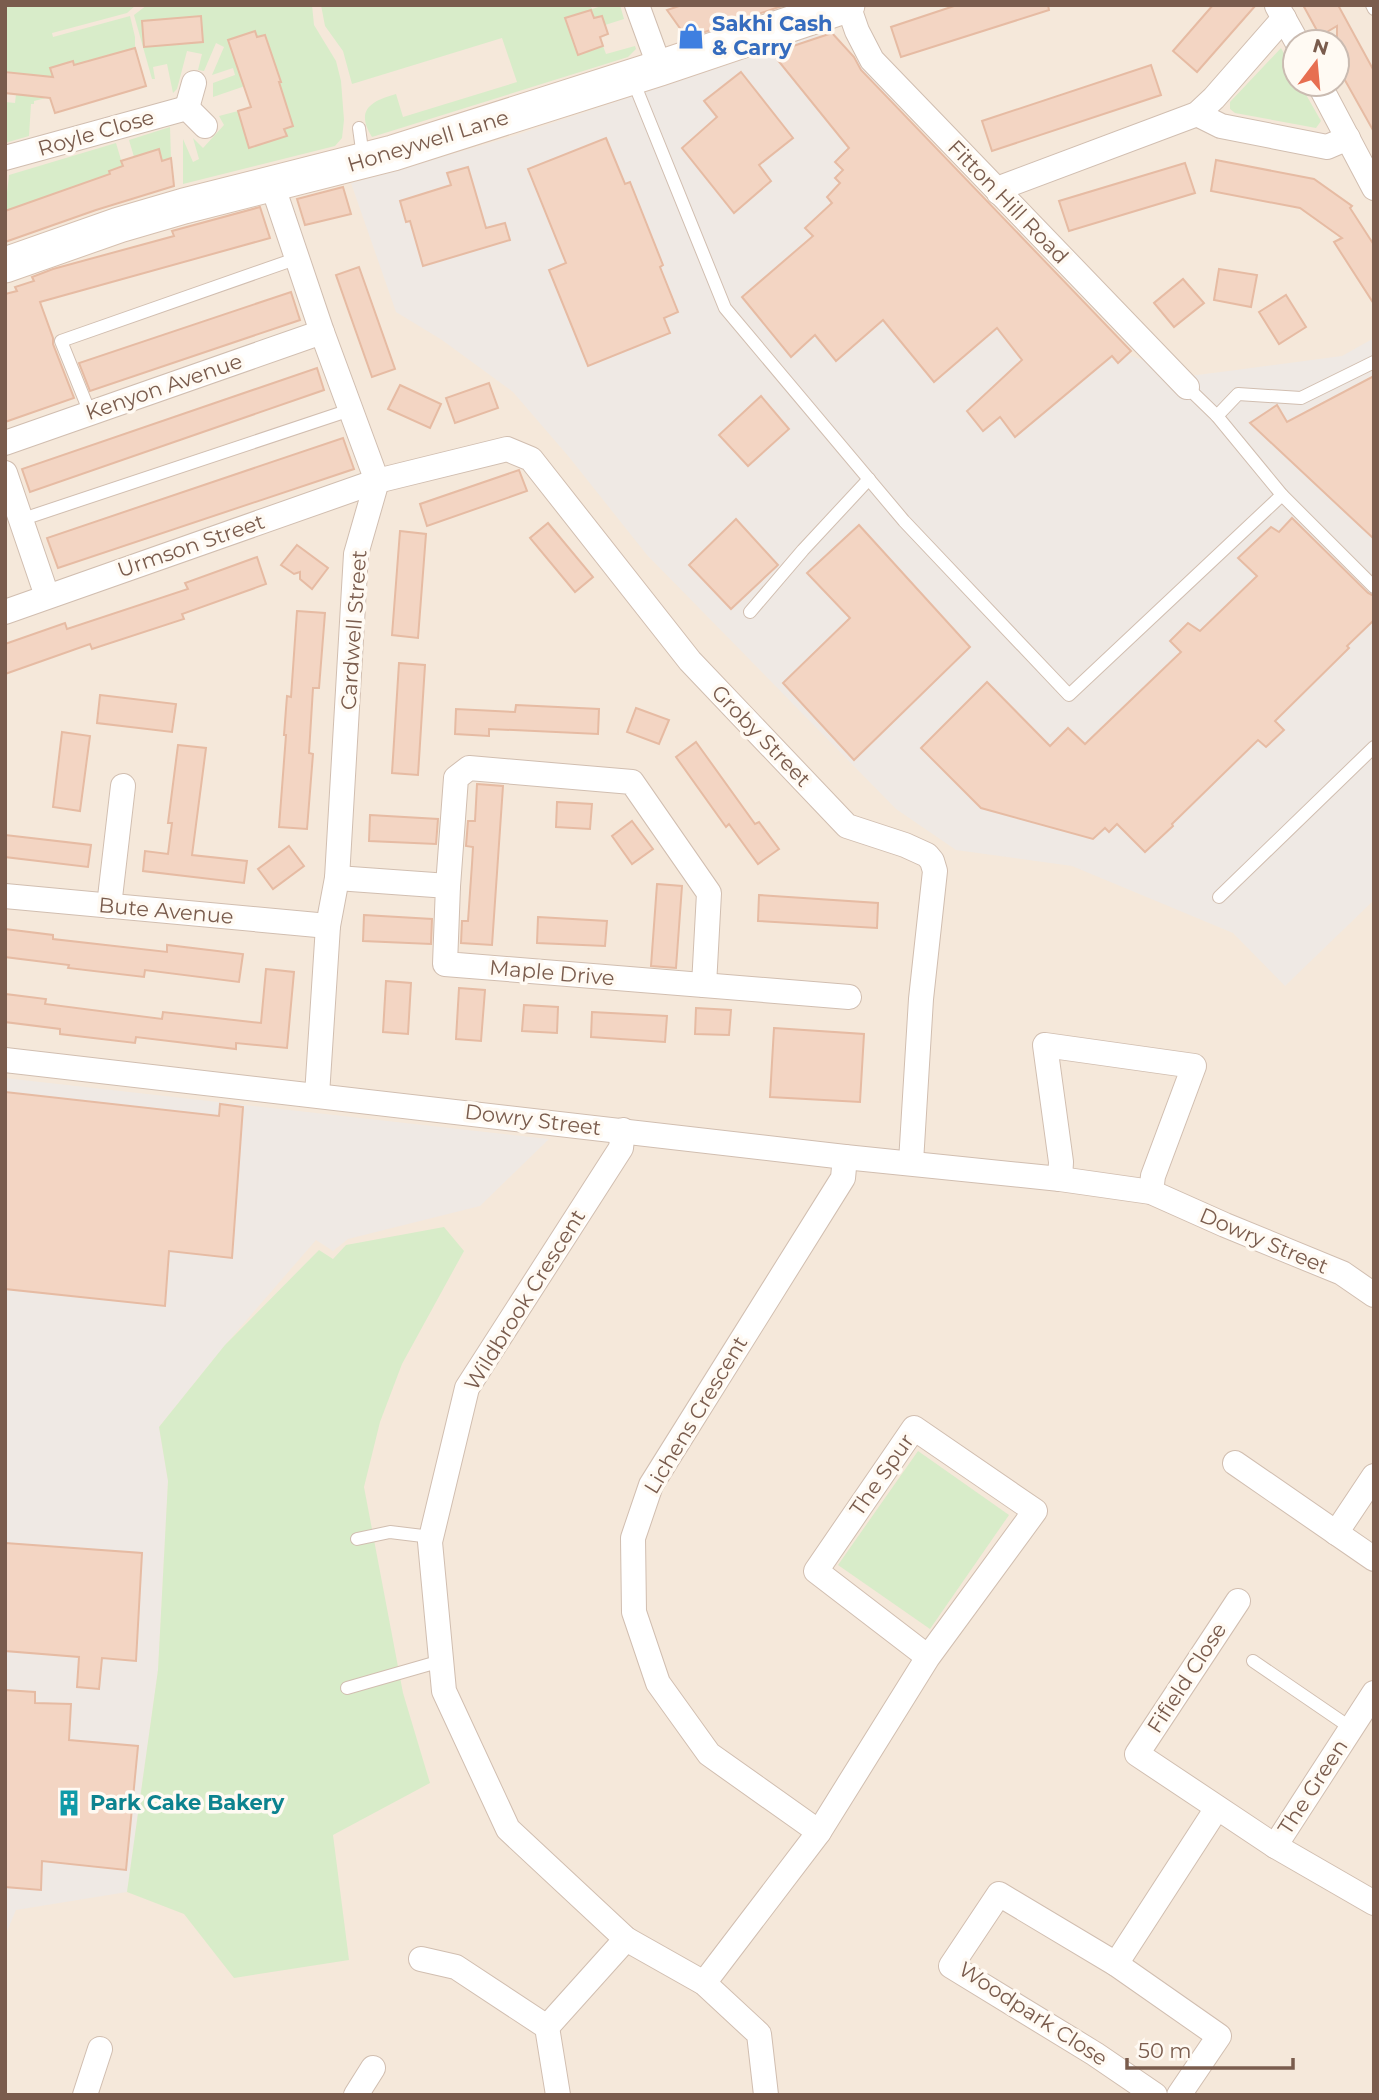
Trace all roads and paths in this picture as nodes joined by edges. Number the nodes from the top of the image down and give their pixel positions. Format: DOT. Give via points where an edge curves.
graph roads {
  1 [pos="637,5"];
  2 [pos="848,5"];
  3 [pos="1280,12"];
  4 [pos="1289,28"];
  5 [pos="646,73"];
  6 [pos="194,83"];
  7 [pos="1327,98"];
  8 [pos="187,108"];
  9 [pos="1197,114"];
  10 [pos="205,126"];
  11 [pos="1348,138"];
  12 [pos="5,158"];
  13 [pos="272,184"];
  14 [pos="1374,188"];
  15 [pos="999,192"];
  16 [pos="298,258"];
  17 [pos="5,265"];
  18 [pos="322,332"];
  19 [pos="1374,362"];
  20 [pos="1187,387"];
  21 [pos="350,410"];
  22 [pos="90,413"];
  23 [pos="1217,416"];
  24 [pos="5,443"];
  25 [pos="5,473"];
  26 [pos="869,480"];
  27 [pos="377,481"];
  28 [pos="1282,495"];
  29 [pos="15,515"];
  30 [pos="1374,587"];
  31 [pos="47,596"];
  32 [pos="5,612"];
  33 [pos="750,612"];
  34 [pos="1374,747"];
  35 [pos="123,786"];
  36 [pos="337,878"];
  37 [pos="448,886"];
  38 [pos="5,896"];
  39 [pos="1219,897"];
  40 [pos="109,906"];
  41 [pos="328,926"];
  42 [pos="704,985"];
  43 [pos="849,996"];
  44 [pos="5,1060"];
  45 [pos="317,1095"];
  46 [pos="623,1130"];
  47 [pos="845,1157"];
  48 [pos="911,1162"];
  49 [pos="1060,1179"];
  50 [pos="1152,1192"];
  51 [pos="1374,1294"];
  52 [pos="1235,1463"];
  53 [pos="1374,1476"];
  54 [pos="1336,1533"];
  55 [pos="431,1537"];
  56 [pos="357,1539"];
  57 [pos="1374,1559"];
  58 [pos="1238,1601"];
  59 [pos="928,1657"];
  60 [pos="441,1661"];
  61 [pos="1253,1661"];
  62 [pos="346,1688"];
  63 [pos="1374,1693"];
  64 [pos="1351,1728"];
  65 [pos="1137,1754"];
  66 [pos="1217,1808"];
  67 [pos="820,1832"];
  68 [pos="1275,1846"];
  69 [pos="1374,1903"];
  70 [pos="626,1939"];
  71 [pos="421,1959"];
  72 [pos="1116,1964"];
  73 [pos="704,1983"];
  74 [pos="547,2027"];
  75 [pos="100,2049"];
  76 [pos="373,2068"];
  77 [pos="85,2095"];
  78 [pos="356,2095"];
  79 [pos="558,2095"];
  80 [pos="766,2095"];
  81 [pos="1155,2095"];
  82 [pos="1179,2095"];
  1 -- 5 [label="street"];
  2 -- 5 [label="street, Honeywell Lane"];
  2 -- 15 [label="street, Fitton Hill Road" via="872,60"];
  3 -- 4 [label="street"];
  3 -- 9 [label="street" via="1214,99"];
  5 -- 13 [label="street, Honeywell Lane" via="362,145"];
  5 -- 26 [label="lane" via="725,308"];
  6 -- 8 [label="street"];
  7 -- 11 [label="street"];
  8 -- 10 [label="street"];
  8 -- 12 [label="street, Royle Close"];
  9 -- 11 [label="street" via="1221,126 1327,147"];
  9 -- 15 [label="street"];
  11 -- 14 [label="street"];
  13 -- 16 [label="street"];
  13 -- 17 [label="street, Honeywell Lane" via="119,225"];
  15 -- 20 [label="street, Fitton Hill Road"];
  16 -- 18 [label="street"];
  16 -- 22 [label="lane" via="61,341"];
  18 -- 21 [label="street"];
  18 -- 22 [label="street, Kenyon Avenue"];
  19 -- 23 [label="lane" via="1301,398 1238,394"];
  20 -- 23 [label="lane"];
  21 -- 27 [label="street"];
  21 -- 29 [label="lane"];
  22 -- 24 [label="street, Kenyon Avenue"];
  23 -- 28 [label="lane"];
  25 -- 29 [label="street"];
  26 -- 28 [label="lane" via="1069,695"];
  26 -- 33 [label="lane"];
  27 -- 31 [label="street, Urmson Street"];
  27 -- 36 [label="street, Cardwell Street" via="356,554"];
  27 -- 48 [label="street, Groby Street" via="507,449 531,458 690,661 847,826 905,845 932,861 935,871"];
  28 -- 30 [label="lane"];
  29 -- 31 [label="street"];
  31 -- 32 [label="street, Urmson Street"];
  34 -- 39 [label="lane"];
  35 -- 40 [label="street"];
  36 -- 37 [label="street"];
  36 -- 41 [label="street, Cardwell Street"];
  37 -- 42 [label="street, Maple Drive" via="445,964"];
  37 -- 42 [label="street" via="456,778 469,768 632,782 709,892"];
  38 -- 40 [label="street, Bute Avenue"];
  40 -- 41 [label="street, Bute Avenue"];
  41 -- 45 [label="street, Cardwell Street"];
  42 -- 43 [label="street, Maple Drive"];
  44 -- 45 [label="street, Dowry Street"];
  45 -- 46 [label="street, Dowry Street"];
  46 -- 47 [label="street, Dowry Street"];
  46 -- 55 [label="street, Wildbrook Crescent" via="621,1148 467,1388"];
  47 -- 48 [label="street, Dowry Street"];
  47 -- 67 [label="street, Lichens Crescent" via="843,1178 651,1485 633,1538 634,1612 658,1683 709,1754"];
  48 -- 49 [label="street, Dowry Street"];
  49 -- 50 [label="street, Dowry Street"];
  49 -- 50 [label="street" via="1045,1045 1194,1066 1153,1176"];
  50 -- 51 [label="street, Dowry Street" via="1342,1273"];
  52 -- 54 [label="street"];
  53 -- 54 [label="street"];
  54 -- 57 [label="street"];
  55 -- 56 [label="lane" via="390,1532"];
  55 -- 60 [label="street, Wildbrook Crescent"];
  58 -- 65 [label="street, Fifield Close"];
  59 -- 59 [label="street, The Spur" via="1035,1511 914,1428 816,1571"];
  59 -- 67 [label="street, The Spur"];
  60 -- 62 [label="lane"];
  60 -- 70 [label="street, Wildbrook Crescent" via="444,1691 508,1829"];
  61 -- 64 [label="lane"];
  63 -- 64 [label="street, The Green"];
  64 -- 68 [label="street, The Green"];
  65 -- 66 [label="street, The Green"];
  66 -- 68 [label="street, The Green"];
  66 -- 72 [label="street"];
  67 -- 73 [label="street, The Spur"];
  68 -- 69 [label="street, The Green"];
  70 -- 73 [label="street, Wildbrook Crescent"];
  70 -- 74 [label="street"];
  71 -- 74 [label="street" via="456,1967"];
  72 -- 81 [label="street, Woodpark Close" via="999,1894 951,1966"];
  72 -- 82 [label="street, Woodpark Close" via="1219,2036"];
  73 -- 80 [label="street, Wildbrook Crescent" via="759,2034"];
  74 -- 79 [label="street"];
  75 -- 77 [label="street"];
  76 -- 78 [label="street"];
}
